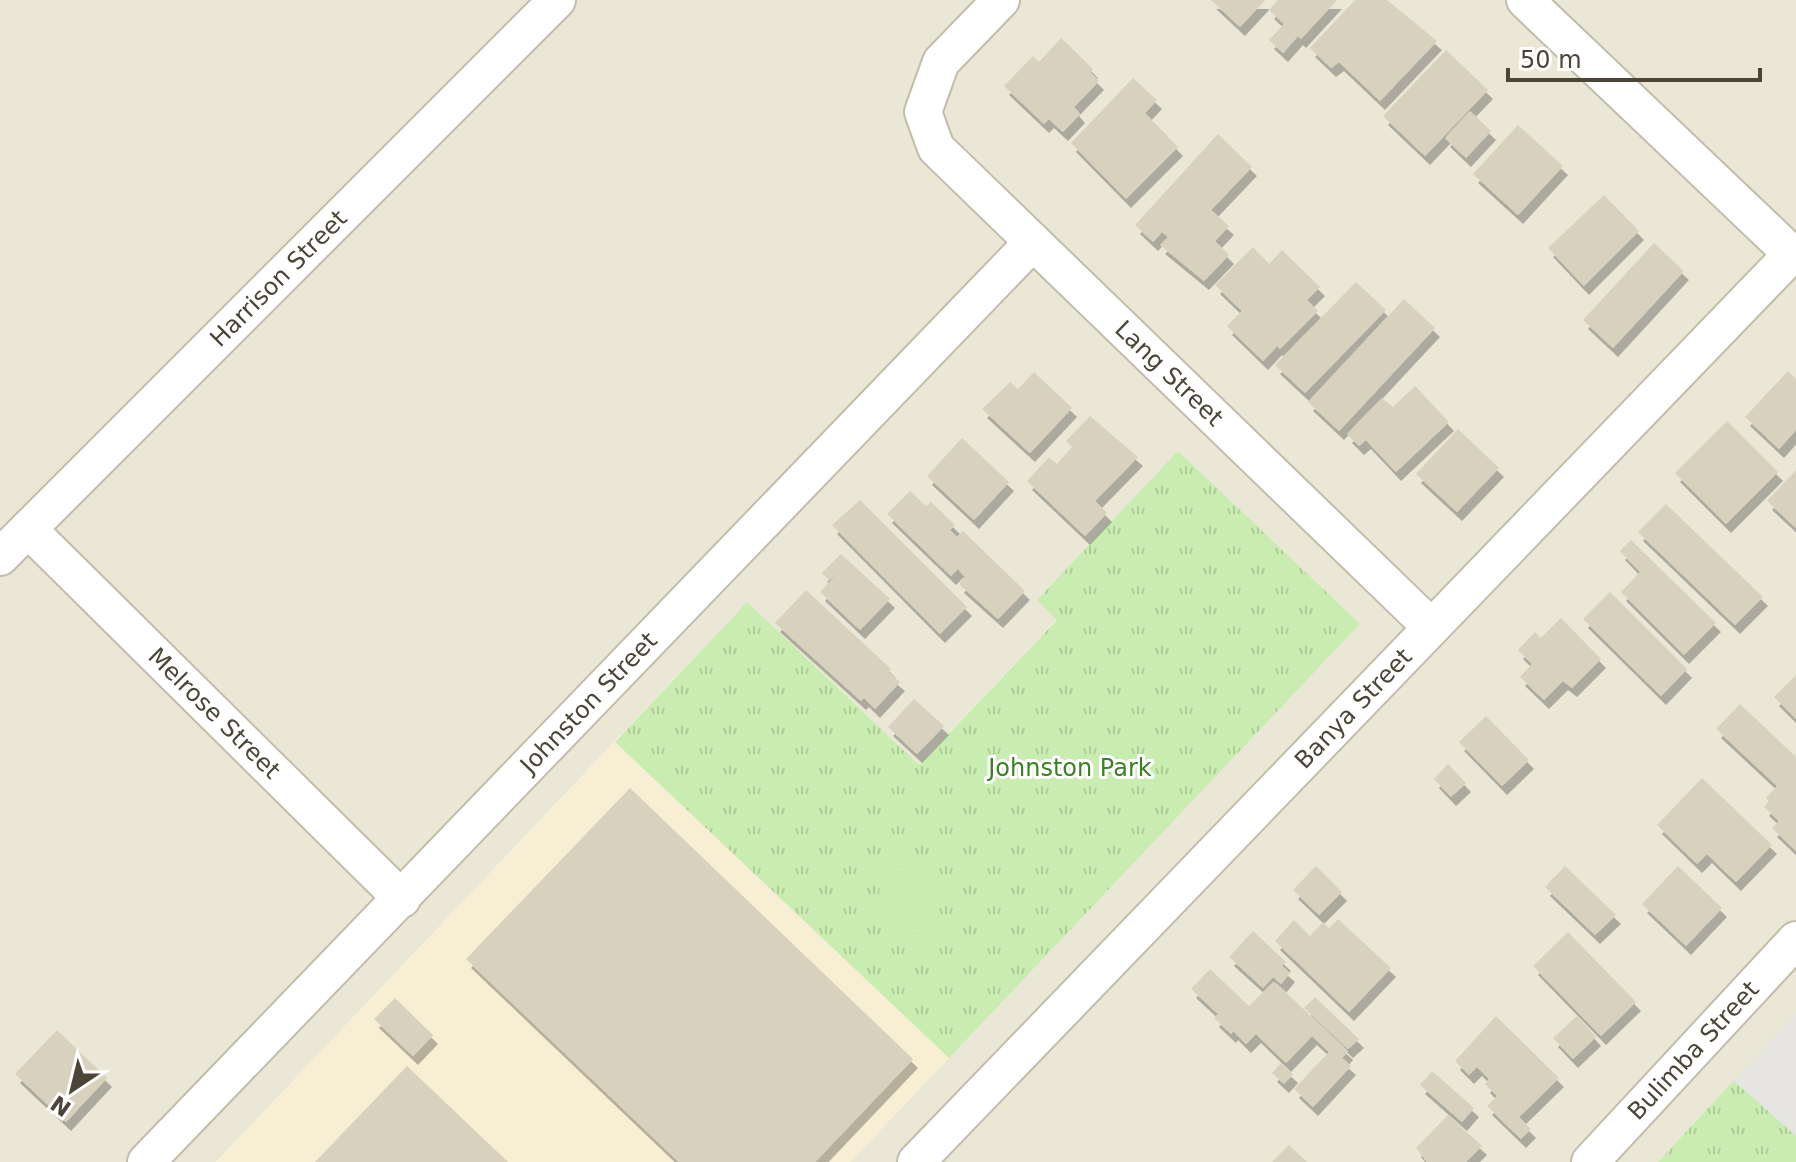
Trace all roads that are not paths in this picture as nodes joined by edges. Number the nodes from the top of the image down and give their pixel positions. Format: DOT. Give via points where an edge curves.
graph roads {
  1 [pos="557,0"];
  2 [pos="1001,0"];
  3 [pos="1525,0"];
  4 [pos="1033,242"];
  5 [pos="1794,256"];
  6 [pos="28,529"];
  7 [pos="0,557"];
  8 [pos="1430,626"];
  9 [pos="402,899"];
  10 [pos="1796,940"];
  11 [pos="146,1162"];
  12 [pos="916,1162"];
  13 [pos="1590,1162"];
  1 -- 6 [label="street, Harrison Street"];
  2 -- 4 [label="street, Lang Street" via="941,62 923,112 936,148"];
  3 -- 5 [label="street"];
  4 -- 8 [label="street, Lang Street"];
  4 -- 9 [label="street, Johnston Street"];
  5 -- 8 [label="street, Banya Street"];
  6 -- 7 [label="street, Harrison Street"];
  6 -- 9 [label="street, Melrose Street"];
  8 -- 12 [label="street, Banya Street"];
  9 -- 11 [label="street, Johnston Street"];
  10 -- 13 [label="street, Bulimba Street"];
}
